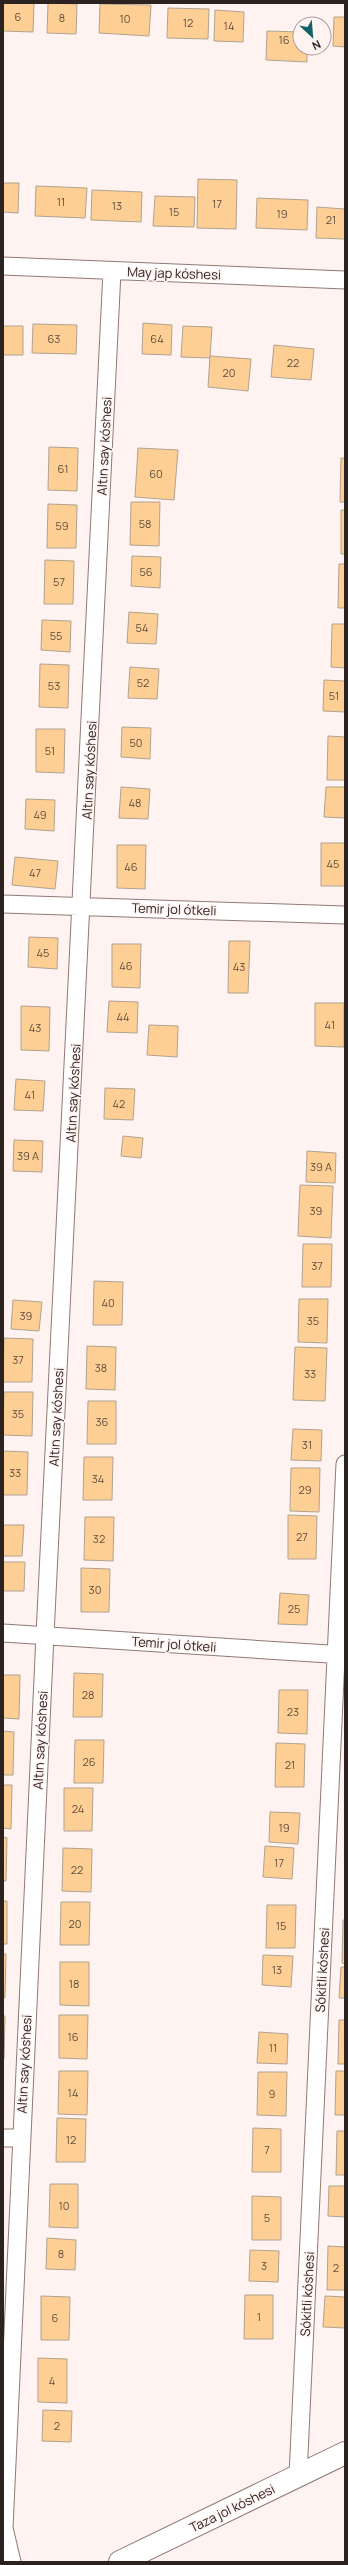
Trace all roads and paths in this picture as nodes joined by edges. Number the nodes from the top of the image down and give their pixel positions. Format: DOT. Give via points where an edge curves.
graph roads {
  1 [pos="3,266"];
  2 [pos="112,271"];
  3 [pos="345,280"];
  4 [pos="3,904"];
  5 [pos="82,906"];
  6 [pos="345,915"];
  7 [pos="345,1464"];
  8 [pos="3,1633"];
  9 [pos="45,1635"];
  10 [pos="341,1655"];
  11 [pos="3,2138"];
  12 [pos="20,2138"];
  13 [pos="345,2453"];
  14 [pos="298,2476"];
  15 [pos="12,2562"];
  16 [pos="120,2562"];
  1 -- 2 [label="street, May jap kóshesi"];
  2 -- 3 [label="street, May jap kóshesi"];
  2 -- 5 [label="street, Altın say kóshesi"];
  4 -- 5 [label="street, Temir jol ótkeli"];
  5 -- 6 [label="street, Temir jol ótkeli"];
  5 -- 9 [label="street, Altın say kóshesi"];
  7 -- 10 [label="street, Sókitli kóshesi"];
  8 -- 9 [label="street, Temir jol ótkeli"];
  9 -- 10 [label="street, Temir jol ótkeli"];
  9 -- 12 [label="street, Altın say kóshesi"];
  10 -- 14 [label="street, Sókitli kóshesi"];
  11 -- 12 [label="street"];
  12 -- 15 [label="street, Altın say kóshesi" via="4,2528"];
  13 -- 14 [label="main road, Taza jol kóshesi"];
  14 -- 16 [label="main road, Taza jol kóshesi"];
}
